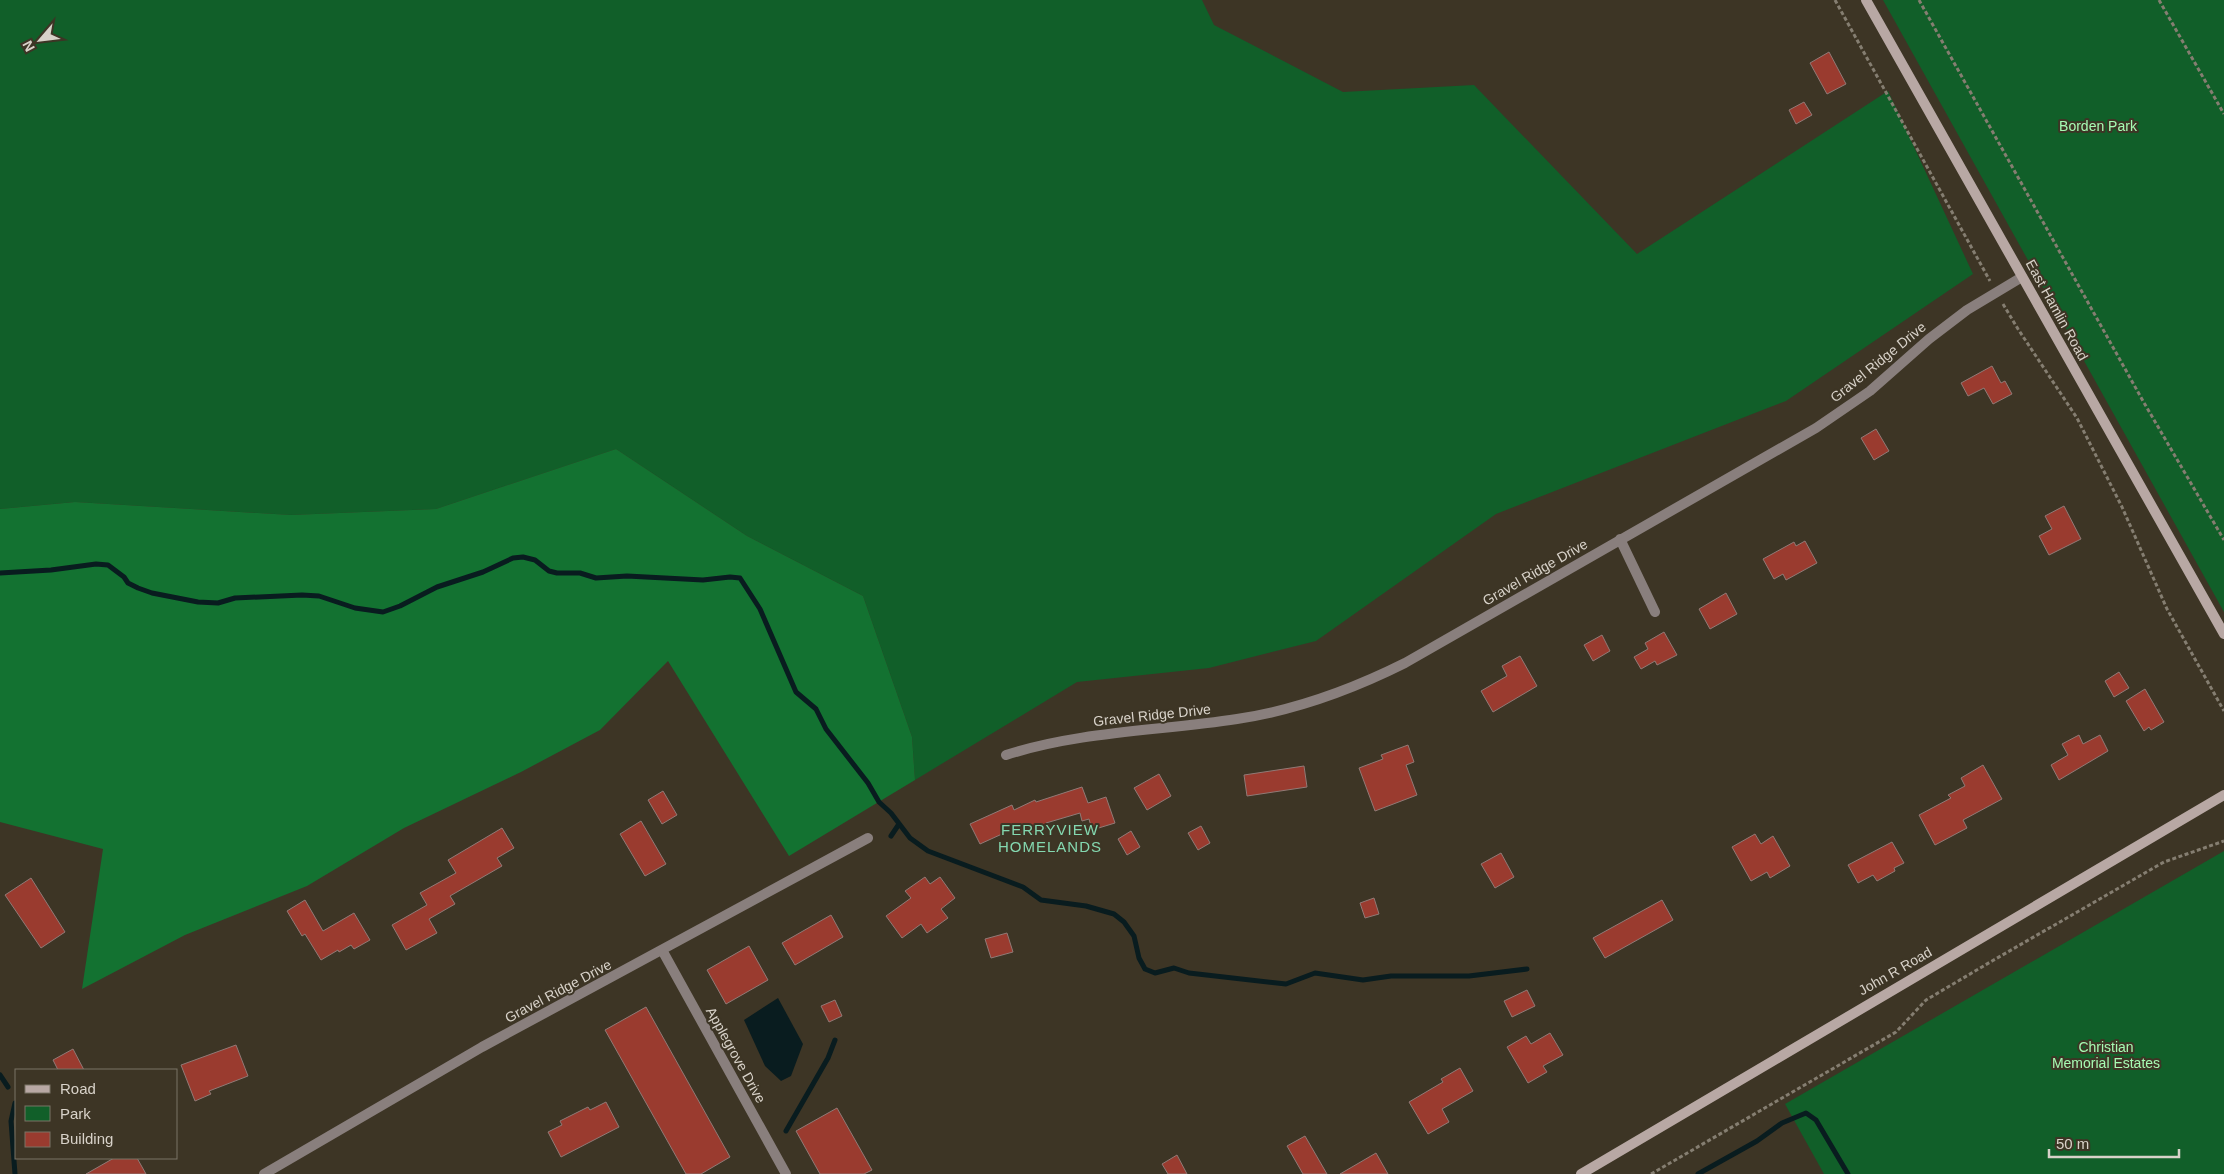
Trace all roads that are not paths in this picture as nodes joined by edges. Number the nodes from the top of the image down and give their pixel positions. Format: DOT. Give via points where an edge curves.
graph roads {
  1 [pos="1866,0"];
  2 [pos="2022,277"];
  3 [pos="1620,539"];
  4 [pos="1655,612"];
  5 [pos="2224,634"];
  6 [pos="1006,755"];
  7 [pos="2224,795"];
  8 [pos="868,838"];
  9 [pos="662,950"];
  10 [pos="264,1174"];
  11 [pos="786,1174"];
  12 [pos="1581,1174"];
  1 -- 2 [label="main road, East Hamlin Road"];
  2 -- 3 [label="street, Gravel Ridge Drive" via="1967,310 1870,391 1816,428"];
  2 -- 5 [label="main road, East Hamlin Road"];
  3 -- 4 [label="street"];
  3 -- 6 [label="street, Gravel Ridge Drive" via="1405,662 1340,693 1238,719 1067,739"];
  7 -- 12 [label="main road, John R Road"];
  8 -- 9 [label="street, Gravel Ridge Drive"];
  9 -- 10 [label="street, Gravel Ridge Drive" via="482,1047"];
  9 -- 11 [label="street, Applegrove Drive"];
}
